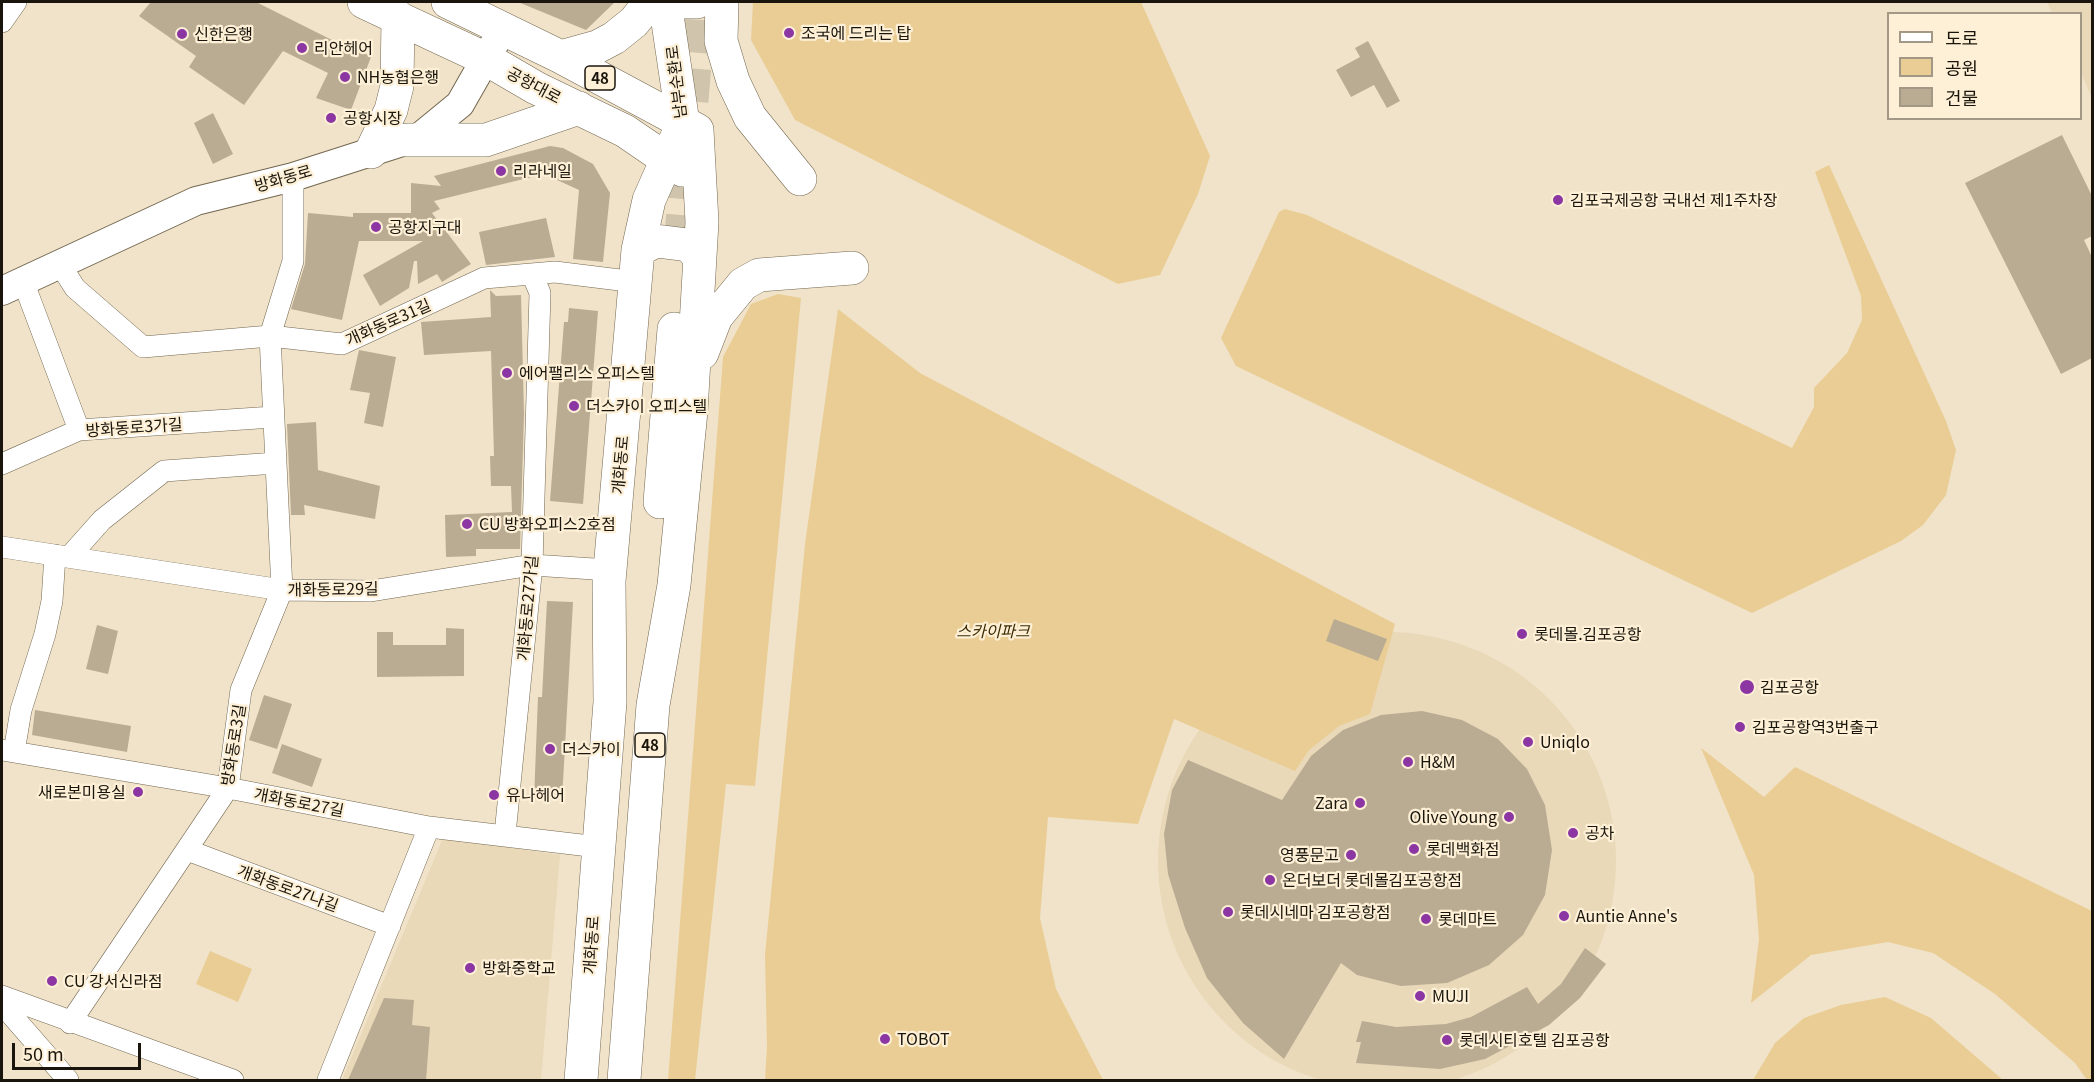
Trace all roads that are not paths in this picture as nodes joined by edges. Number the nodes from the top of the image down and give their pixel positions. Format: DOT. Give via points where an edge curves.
graph roads {
  1 [pos="16,2"];
  2 [pos="364,2"];
  3 [pos="448,2"];
  4 [pos="650,2"];
  5 [pos="665,2"];
  6 [pos="686,2"];
  7 [pos="697,2"];
  8 [pos="722,2"];
  9 [pos="398,17"];
  10 [pos="2,22"];
  11 [pos="502,29"];
  12 [pos="561,57"];
  13 [pos="488,60"];
  14 [pos="579,108"];
  15 [pos="690,126"];
  16 [pos="407,141"];
  17 [pos="370,152"];
  18 [pos="665,160"];
  19 [pos="293,177"];
  20 [pos="800,179"];
  21 [pos="698,180"];
  22 [pos="670,251"];
  23 [pos="61,266"];
  24 [pos="852,268"];
  25 [pos="532,274"];
  26 [pos="636,282"];
  27 [pos="12,286"];
  28 [pos="270,336"];
  29 [pos="691,411"];
  30 [pos="273,417"];
  31 [pos="79,430"];
  32 [pos="276,463"];
  33 [pos="2,464"];
  34 [pos="2,547"];
  35 [pos="62,556"];
  36 [pos="532,565"];
  37 [pos="610,570"];
  38 [pos="282,590"];
  39 [pos="610,702"];
  40 [pos="653,705"];
  41 [pos="8,751"];
  42 [pos="228,788"];
  43 [pos="429,827"];
  44 [pos="505,834"];
  45 [pos="598,847"];
  46 [pos="187,850"];
  47 [pos="390,926"];
  48 [pos="2,996"];
  49 [pos="2,1004"];
  50 [pos="70,1023"];
  51 [pos="68,1080"];
  52 [pos="233,1080"];
  53 [pos="328,1080"];
  54 [pos="581,1080"];
  55 [pos="624,1080"];
  1 -- 10 [label="street"];
  2 -- 9 [label="main road, 공항대로 / 48"];
  3 -- 11 [label="main road, 48"];
  4 -- 12 [label="main road" via="614,38"];
  5 -- 15 [label="main road, 남부순환로"];
  6 -- 7 [label="main road"];
  8 -- 20 [label="main road" via="722,41 733,81 750,117"];
  9 -- 13 [label="main road, 공항대로 / 48"];
  9 -- 17 [label="main road" via="397,86 391,110"];
  11 -- 12 [label="main road, 48"];
  11 -- 13 [label="main road, 방화동로"];
  12 -- 15 [label="main road, 48"];
  13 -- 14 [label="main road, 공항대로 / 48"];
  13 -- 16 [label="main road, 방화동로" via="460,104 421,136"];
  14 -- 16 [label="main road" via="486,140"];
  14 -- 18 [label="main road, 공항대로 / 48" via="625,131"];
  15 -- 18 [label="main road, 남부순환로"];
  15 -- 21 [label="main road, 남부순환로"];
  16 -- 17 [label="main road, 방화동로"];
  17 -- 19 [label="main road, 방화동로"];
  18 -- 21 [label="main road, 공항대로 / 48"];
  18 -- 22 [label="main road, 개화동로" via="649,200"];
  19 -- 23 [label="main road, 방화동로" via="196,201"];
  19 -- 28 [label="street, 방화동로3길" via="293,261"];
  21 -- 22 [label="main road, 개화동로 / 48" via="702,222"];
  22 -- 26 [label="main road, 개화동로"];
  22 -- 29 [label="main road, 개화동로 / 48"];
  22 -- 39 [label="main road, 개화동로" via="631,586"];
  22 -- 40 [label="main road, 개화동로" via="654,580"];
  23 -- 27 [label="main road, 방화동로"];
  23 -- 28 [label="street, 개화동로31길" via="75,288 143,347"];
  24 -- 29 [label="main road" via="759,275 742,284 716,317 705,342"];
  25 -- 26 [label="street, 개화동로31길" via="555,272"];
  25 -- 28 [label="street, 개화동로31길" via="484,278 342,344"];
  25 -- 36 [label="street, 개화동로27가길" via="540,293"];
  26 -- 37 [label="main road, 개화동로"];
  27 -- 31 [label="street, 방화동로"];
  28 -- 30 [label="street, 방화동로3길"];
  29 -- 40 [label="main road, 개화동로 / 48" via="674,585"];
  30 -- 31 [label="street, 방화동로3가길"];
  30 -- 32 [label="street, 방화동로3길"];
  31 -- 33 [label="street, 방화동로3가길"];
  32 -- 35 [label="street" via="164,471"];
  32 -- 38 [label="street, 방화동로3길"];
  34 -- 35 [label="street, 개화동로29길"];
  35 -- 38 [label="street, 개화동로29길"];
  35 -- 41 [label="street" via="45,634"];
  36 -- 37 [label="street, 개화동로29길"];
  36 -- 38 [label="street, 개화동로29길" via="371,591"];
  36 -- 44 [label="street, 개화동로27가길"];
  37 -- 39 [label="main road, 개화동로"];
  38 -- 42 [label="street, 방화동로3길" via="241,690"];
  39 -- 45 [label="main road, 개화동로"];
  40 -- 55 [label="main road, 개화동로 / 48"];
  41 -- 42 [label="street, 개화동로27길"];
  42 -- 43 [label="street, 개화동로27길"];
  42 -- 46 [label="street, 방화동로3길"];
  43 -- 44 [label="street, 개화동로27길"];
  43 -- 47 [label="street"];
  44 -- 45 [label="street, 개화동로27길"];
  45 -- 54 [label="main road, 개화동로"];
  46 -- 47 [label="street, 개화동로27나길"];
  46 -- 50 [label="street, 방화동로3길"];
  47 -- 53 [label="street"];
  48 -- 50 [label="street"];
  49 -- 51 [label="street"];
  50 -- 52 [label="street"];
}
